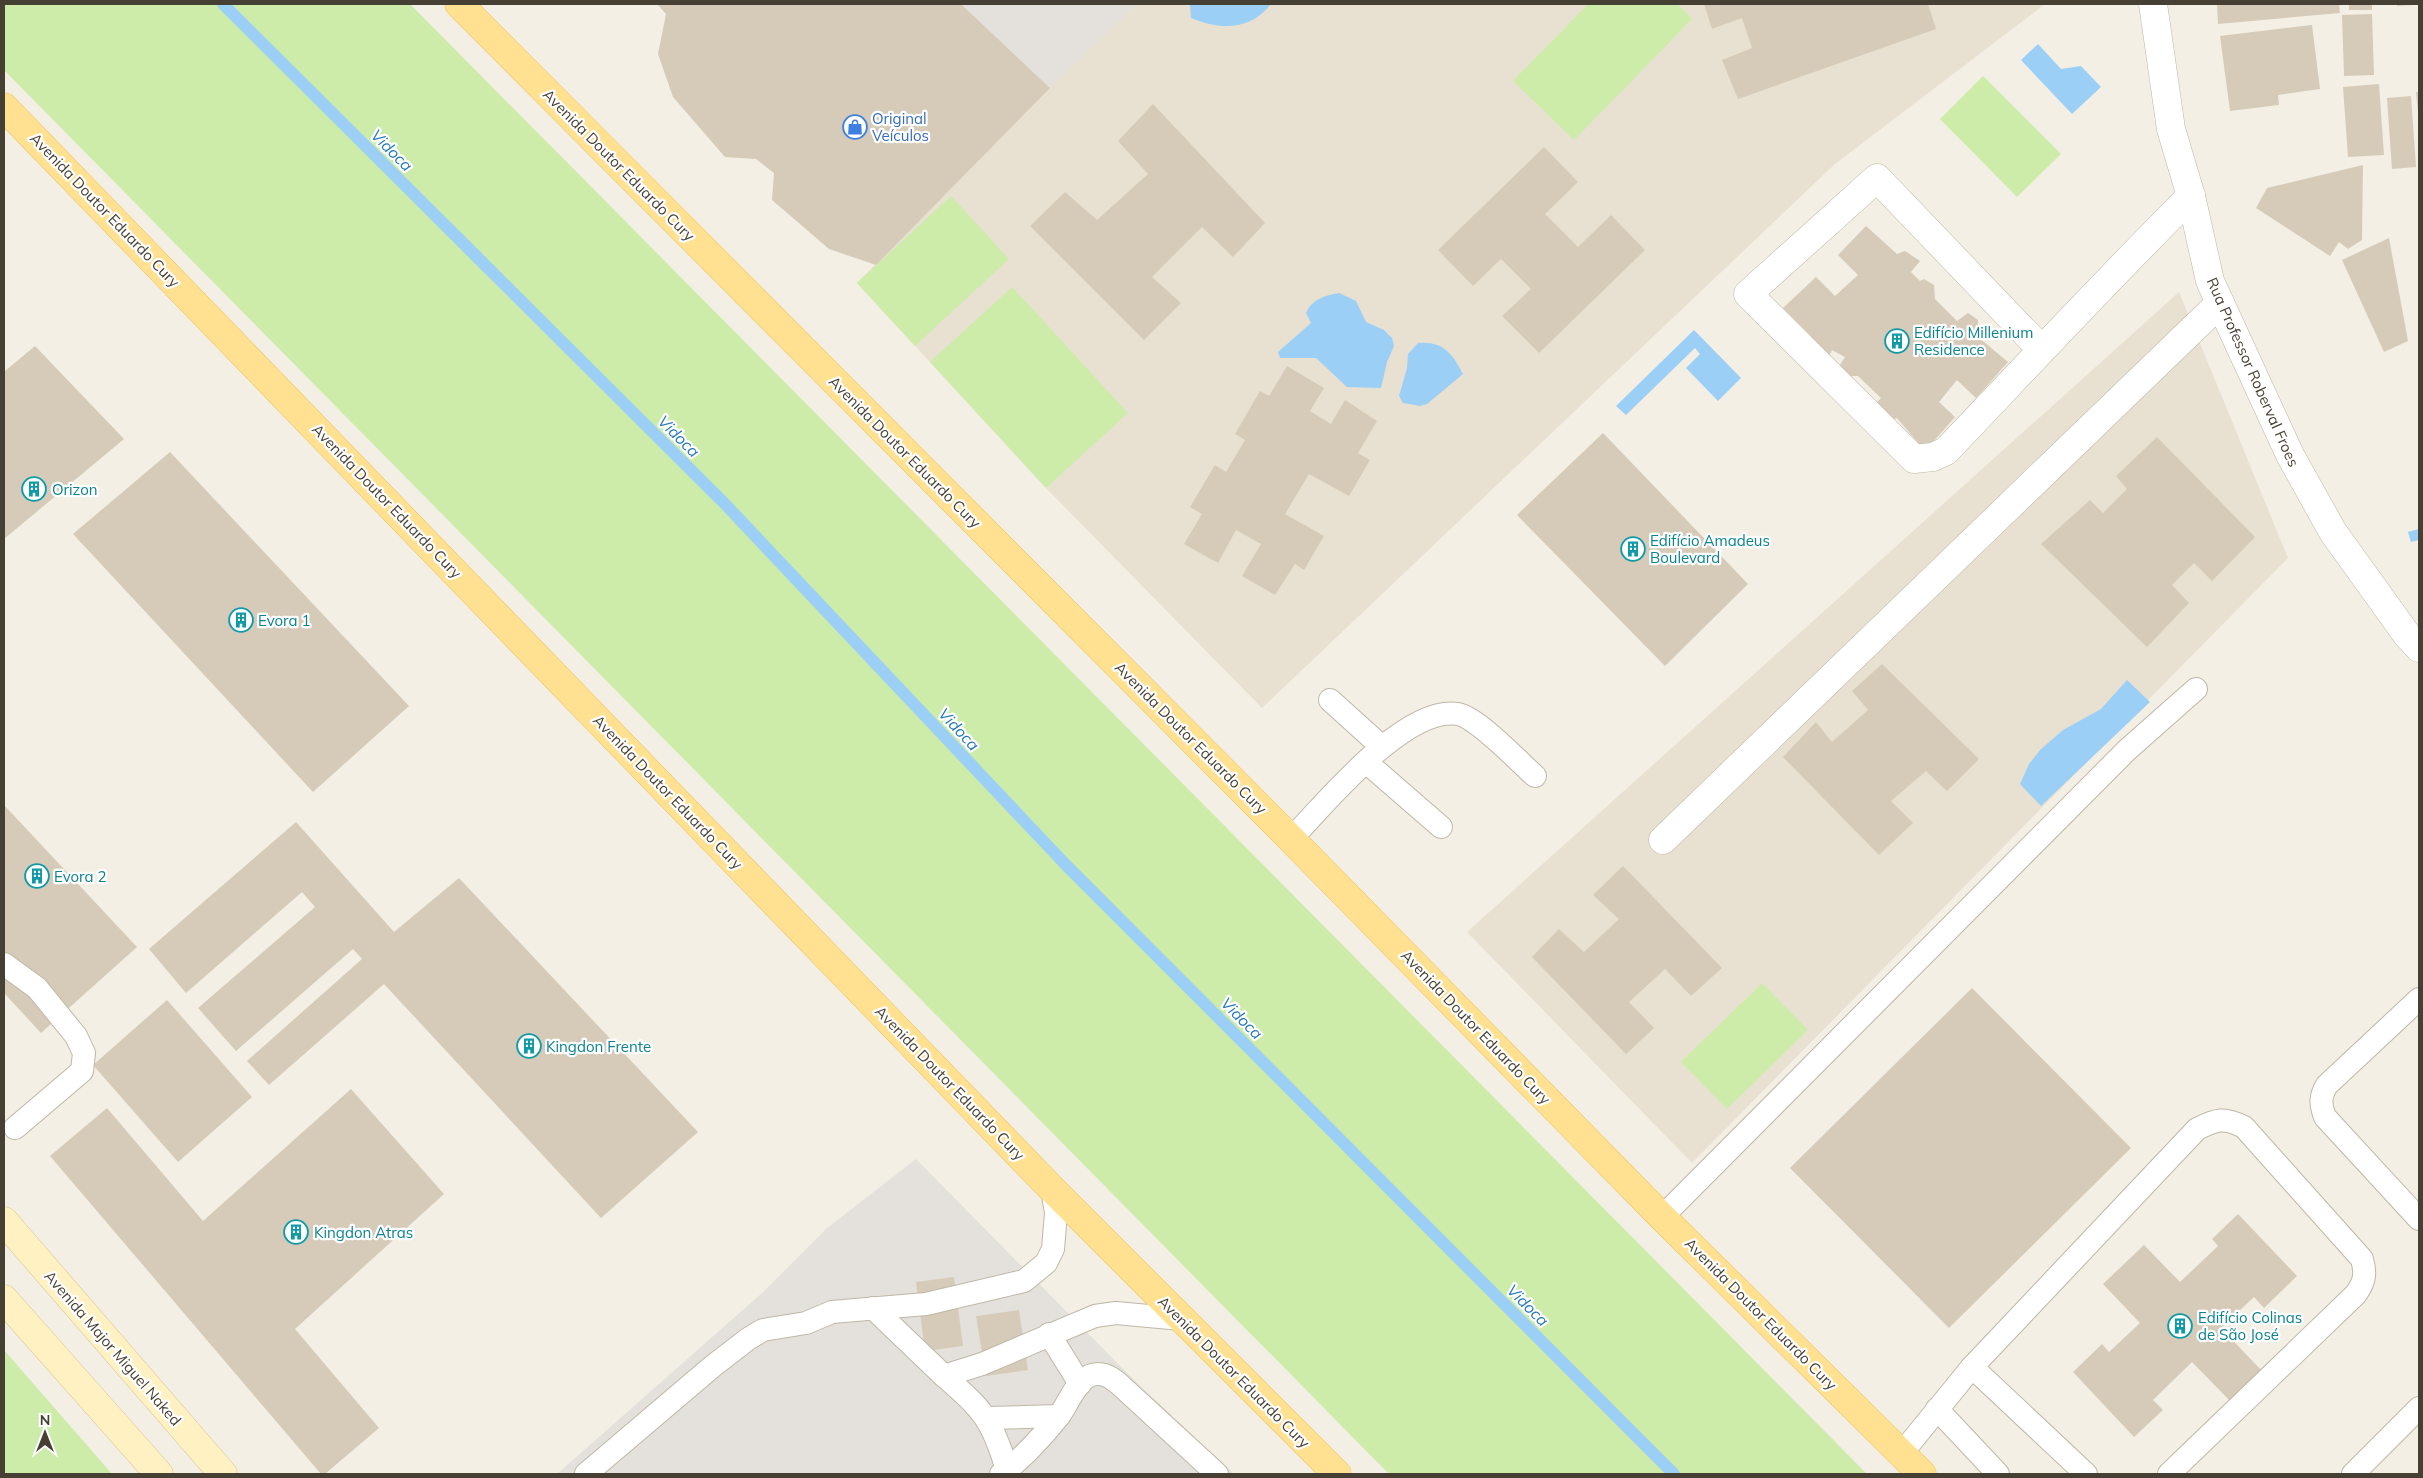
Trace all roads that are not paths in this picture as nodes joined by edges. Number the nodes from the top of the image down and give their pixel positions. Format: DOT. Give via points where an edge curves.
graph roads {
  1 [pos="459,4"];
  2 [pos="2153,4"];
  3 [pos="4,107"];
  4 [pos="2190,196"];
  5 [pos="2220,303"];
  6 [pos="2042,350"];
  7 [pos="2419,648"];
  8 [pos="2196,689"];
  9 [pos="1330,700"];
  10 [pos="1382,746"];
  11 [pos="1366,762"];
  12 [pos="1535,776"];
  13 [pos="1441,827"];
  14 [pos="1292,839"];
  15 [pos="1663,840"];
  16 [pos="4,964"];
  17 [pos="2419,999"];
  18 [pos="16,1128"];
  19 [pos="1052,1189"];
  20 [pos="1662,1217"];
  21 [pos="2419,1219"];
  22 [pos="4,1221"];
  23 [pos="4,1299"];
  24 [pos="873,1308"];
  25 [pos="1181,1319"];
  26 [pos="1049,1334"];
  27 [pos="1972,1367"];
  28 [pos="944,1376"];
  29 [pos="1080,1384"];
  30 [pos="2419,1408"];
  31 [pos="1938,1409"];
  32 [pos="1059,1416"];
  33 [pos="988,1418"];
  34 [pos="1902,1453"];
  35 [pos="597,1470"];
  36 [pos="1004,1472"];
  37 [pos="159,1474"];
  38 [pos="223,1474"];
  39 [pos="1218,1474"];
  40 [pos="1336,1474"];
  41 [pos="1922,1474"];
  42 [pos="1998,1474"];
  43 [pos="2086,1474"];
  44 [pos="2169,1474"];
  45 [pos="2353,1474"];
  1 -- 14 [label="main road, Avenida Doutor Eduardo Cury"];
  2 -- 4 [label="street, Rua Professor Roberval Froes" via="2171,129"];
  3 -- 19 [label="main road, Avenida Doutor Eduardo Cury"];
  4 -- 5 [label="street, Rua Professor Roberval Froes" via="2210,281"];
  4 -- 6 [label="street"];
  5 -- 7 [label="street, Rua Professor Roberval Froes" via="2290,455 2333,532"];
  5 -- 15 [label="street"];
  6 -- 6 [label="street" via="1946,451 1914,459 1748,294 1878,178"];
  8 -- 20 [label="lane" via="2127,750"];
  9 -- 10 [label="lane"];
  10 -- 11 [label="lane"];
  10 -- 12 [label="lane" via="1418,722 1439,715 1458,714 1477,724"];
  11 -- 13 [label="lane"];
  11 -- 14 [label="lane"];
  14 -- 20 [label="main road, Avenida Doutor Eduardo Cury"];
  16 -- 18 [label="lane" via="37,988 76,1036 84,1053 82,1071"];
  17 -- 21 [label="lane" via="2327,1085 2321,1094 2321,1106 2325,1117"];
  19 -- 24 [label="lane" via="1056,1213 1053,1249 1046,1263 1024,1281 926,1304"];
  19 -- 25 [label="main road, Avenida Doutor Eduardo Cury"];
  20 -- 34 [label="main road, Avenida Doutor Eduardo Cury"];
  22 -- 38 [label="main road, Avenida Major Miguel Naked"];
  23 -- 37 [label="main road"];
  24 -- 28 [label="lane"];
  24 -- 35 [label="lane" via="832,1312 794,1326 763,1330 645,1423"];
  25 -- 26 [label="lane" via="1116,1313 1095,1316"];
  25 -- 40 [label="main road, Avenida Doutor Eduardo Cury"];
  26 -- 28 [label="lane" via="982,1364"];
  26 -- 29 [label="lane"];
  27 -- 31 [label="lane"];
  27 -- 43 [label="lane"];
  27 -- 44 [label="lane" via="2197,1129 2215,1120 2230,1120 2244,1127 2362,1259 2366,1273 2356,1294"];
  28 -- 33 [label="lane"];
  29 -- 32 [label="lane"];
  29 -- 39 [label="lane" via="1088,1376 1098,1374 1118,1382"];
  30 -- 45 [label="lane"];
  31 -- 34 [label="lane"];
  31 -- 42 [label="lane"];
  32 -- 33 [label="lane"];
  32 -- 36 [label="lane"];
  33 -- 36 [label="lane" via="998,1439"];
  34 -- 41 [label="main road, Avenida Doutor Eduardo Cury"];
}
